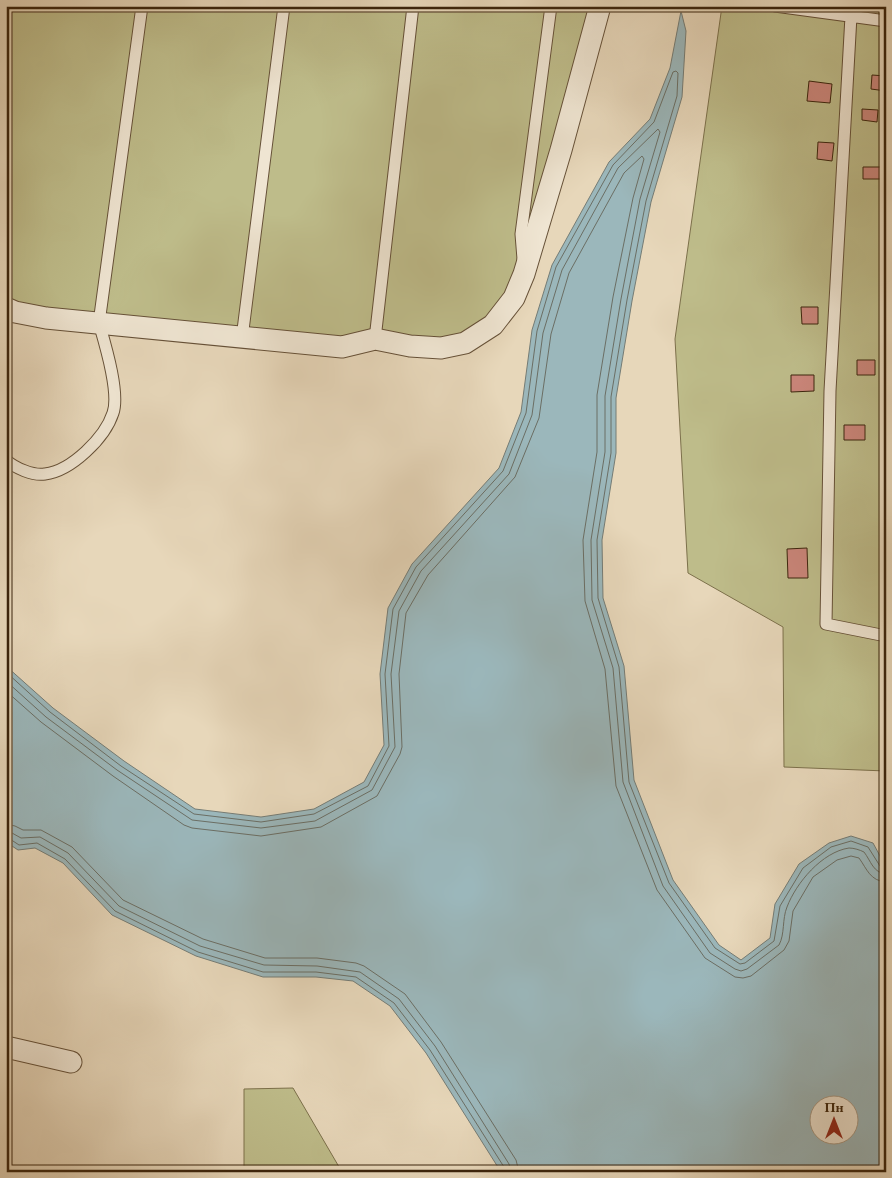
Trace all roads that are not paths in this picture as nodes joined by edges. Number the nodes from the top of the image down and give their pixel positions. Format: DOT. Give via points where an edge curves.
graph roads {
  1 [pos="142,6"];
  2 [pos="284,6"];
  3 [pos="413,6"];
  4 [pos="550,6"];
  5 [pos="600,6"];
  6 [pos="775,6"];
  7 [pos="851,16"];
  8 [pos="886,21"];
  9 [pos="524,274"];
  10 [pos="6,308"];
  11 [pos="99,323"];
  12 [pos="242,338"];
  13 [pos="375,339"];
  14 [pos="6,460"];
  15 [pos="886,636"];
  16 [pos="6,1047"];
  17 [pos="71,1062"];
  1 -- 11 [label="lane"];
  2 -- 12 [label="lane"];
  3 -- 13 [label="lane"];
  4 -- 9 [label="lane" via="521,234"];
  5 -- 9 [label="street"];
  6 -- 7 [label="lane"];
  7 -- 8 [label="lane"];
  7 -- 15 [label="lane" via="830,391 826,624"];
  9 -- 13 [label="street" via="514,298 493,325 465,343 441,348"];
  10 -- 11 [label="street" via="46,318"];
  11 -- 12 [label="street"];
  11 -- 14 [label="lane" via="115,400 114,413 95,443 62,469 44,474 26,471"];
  12 -- 13 [label="street" via="342,347"];
  16 -- 17 [label="street"];
}
